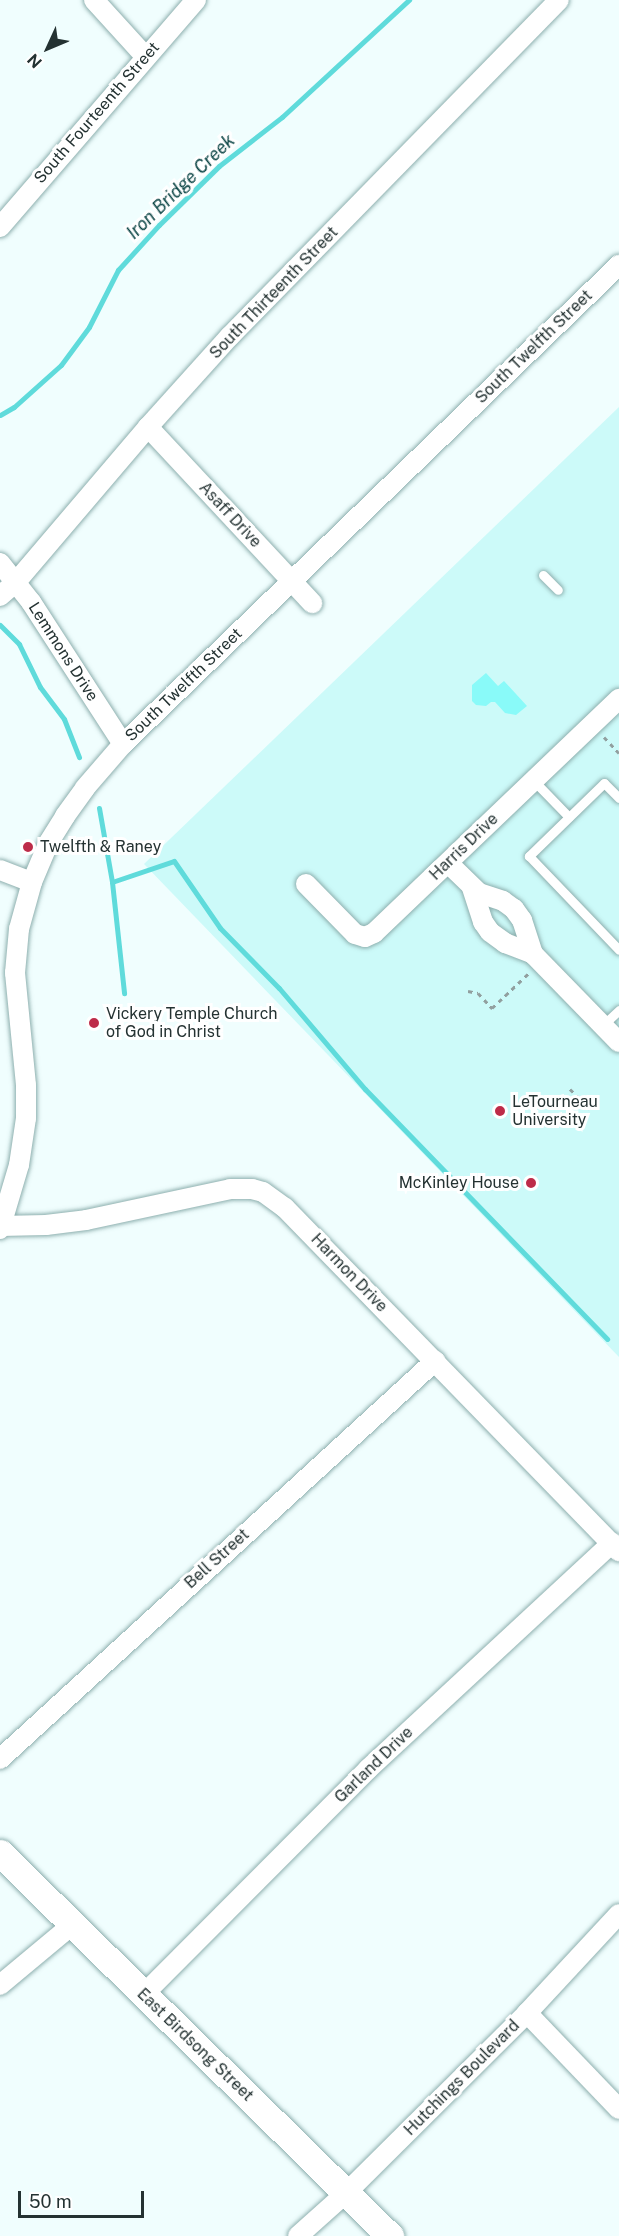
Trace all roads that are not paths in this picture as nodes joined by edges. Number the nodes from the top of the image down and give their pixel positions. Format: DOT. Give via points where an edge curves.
graph roads {
  1 [pos="94,0"];
  2 [pos="196,0"];
  3 [pos="559,0"];
  4 [pos="145,56"];
  5 [pos="0,227"];
  6 [pos="619,265"];
  7 [pos="148,427"];
  8 [pos="0,563"];
  9 [pos="543,575"];
  10 [pos="291,581"];
  11 [pos="16,582"];
  12 [pos="558,590"];
  13 [pos="0,596"];
  14 [pos="312,603"];
  15 [pos="619,699"];
  16 [pos="123,744"];
  17 [pos="534,781"];
  18 [pos="619,798"];
  19 [pos="569,817"];
  20 [pos="448,863"];
  21 [pos="0,870"];
  22 [pos="32,882"];
  23 [pos="306,884"];
  24 [pos="472,888"];
  25 [pos="619,950"];
  26 [pos="533,962"];
  27 [pos="619,1010"];
  28 [pos="603,1025"];
  29 [pos="619,1042"];
  30 [pos="0,1227"];
  31 [pos="435,1361"];
  32 [pos="616,1547"];
  33 [pos="0,1759"];
  34 [pos="0,1853"];
  35 [pos="619,1914"];
  36 [pos="72,1925"];
  37 [pos="0,1985"];
  38 [pos="144,1995"];
  39 [pos="527,2013"];
  40 [pos="619,2109"];
  41 [pos="346,2193"];
  42 [pos="298,2236"];
  43 [pos="390,2236"];
  1 -- 4 [label="street"];
  2 -- 4 [label="street, South Fourteenth Street"];
  3 -- 7 [label="street, South Thirteenth Street" via="230,336"];
  4 -- 5 [label="street, South Fourteenth Street"];
  6 -- 10 [label="street, South Twelfth Street"];
  7 -- 10 [label="street, Asaff Drive"];
  7 -- 11 [label="street, South Thirteenth Street"];
  8 -- 11 [label="street, Lemmons Drive"];
  9 -- 12 [label="lane"];
  10 -- 14 [label="street, Asaff Drive"];
  10 -- 16 [label="street, South Twelfth Street"];
  11 -- 13 [label="street, South Thirteenth Street"];
  11 -- 16 [label="street, Lemmons Drive"];
  15 -- 17 [label="street, Harris Drive"];
  16 -- 22 [label="street, South Twelfth Street" via="64,816"];
  17 -- 19 [label="lane"];
  17 -- 20 [label="street, Harris Drive"];
  18 -- 19 [label="lane" via="604,783"];
  19 -- 25 [label="lane" via="529,856"];
  20 -- 23 [label="street, Harris Drive" via="378,930 365,937 354,933"];
  20 -- 24 [label="street"];
  21 -- 22 [label="street"];
  22 -- 30 [label="street, South Twelfth Street" via="19,929 15,974 26,1118 19,1165"];
  24 -- 26 [label="street" via="490,932"];
  24 -- 26 [label="street" via="514,909 522,920"];
  26 -- 28 [label="street"];
  27 -- 28 [label="lane"];
  28 -- 29 [label="street"];
  30 -- 31 [label="street, Harmon Drive" via="86,1220 230,1189 252,1188 285,1208"];
  31 -- 32 [label="street, Harmon Drive"];
  31 -- 33 [label="street, Bell Street"];
  32 -- 38 [label="street, Garland Drive" via="368,1769"];
  34 -- 36 [label="street, East Birdsong Street"];
  35 -- 39 [label="street, Hutchings Boulevard"];
  36 -- 37 [label="street"];
  36 -- 38 [label="street, East Birdsong Street"];
  38 -- 41 [label="street, East Birdsong Street"];
  39 -- 40 [label="street"];
  39 -- 41 [label="street, Hutchings Boulevard"];
  41 -- 42 [label="street, Hutchings Boulevard"];
  41 -- 43 [label="street, East Birdsong Street"];
}
